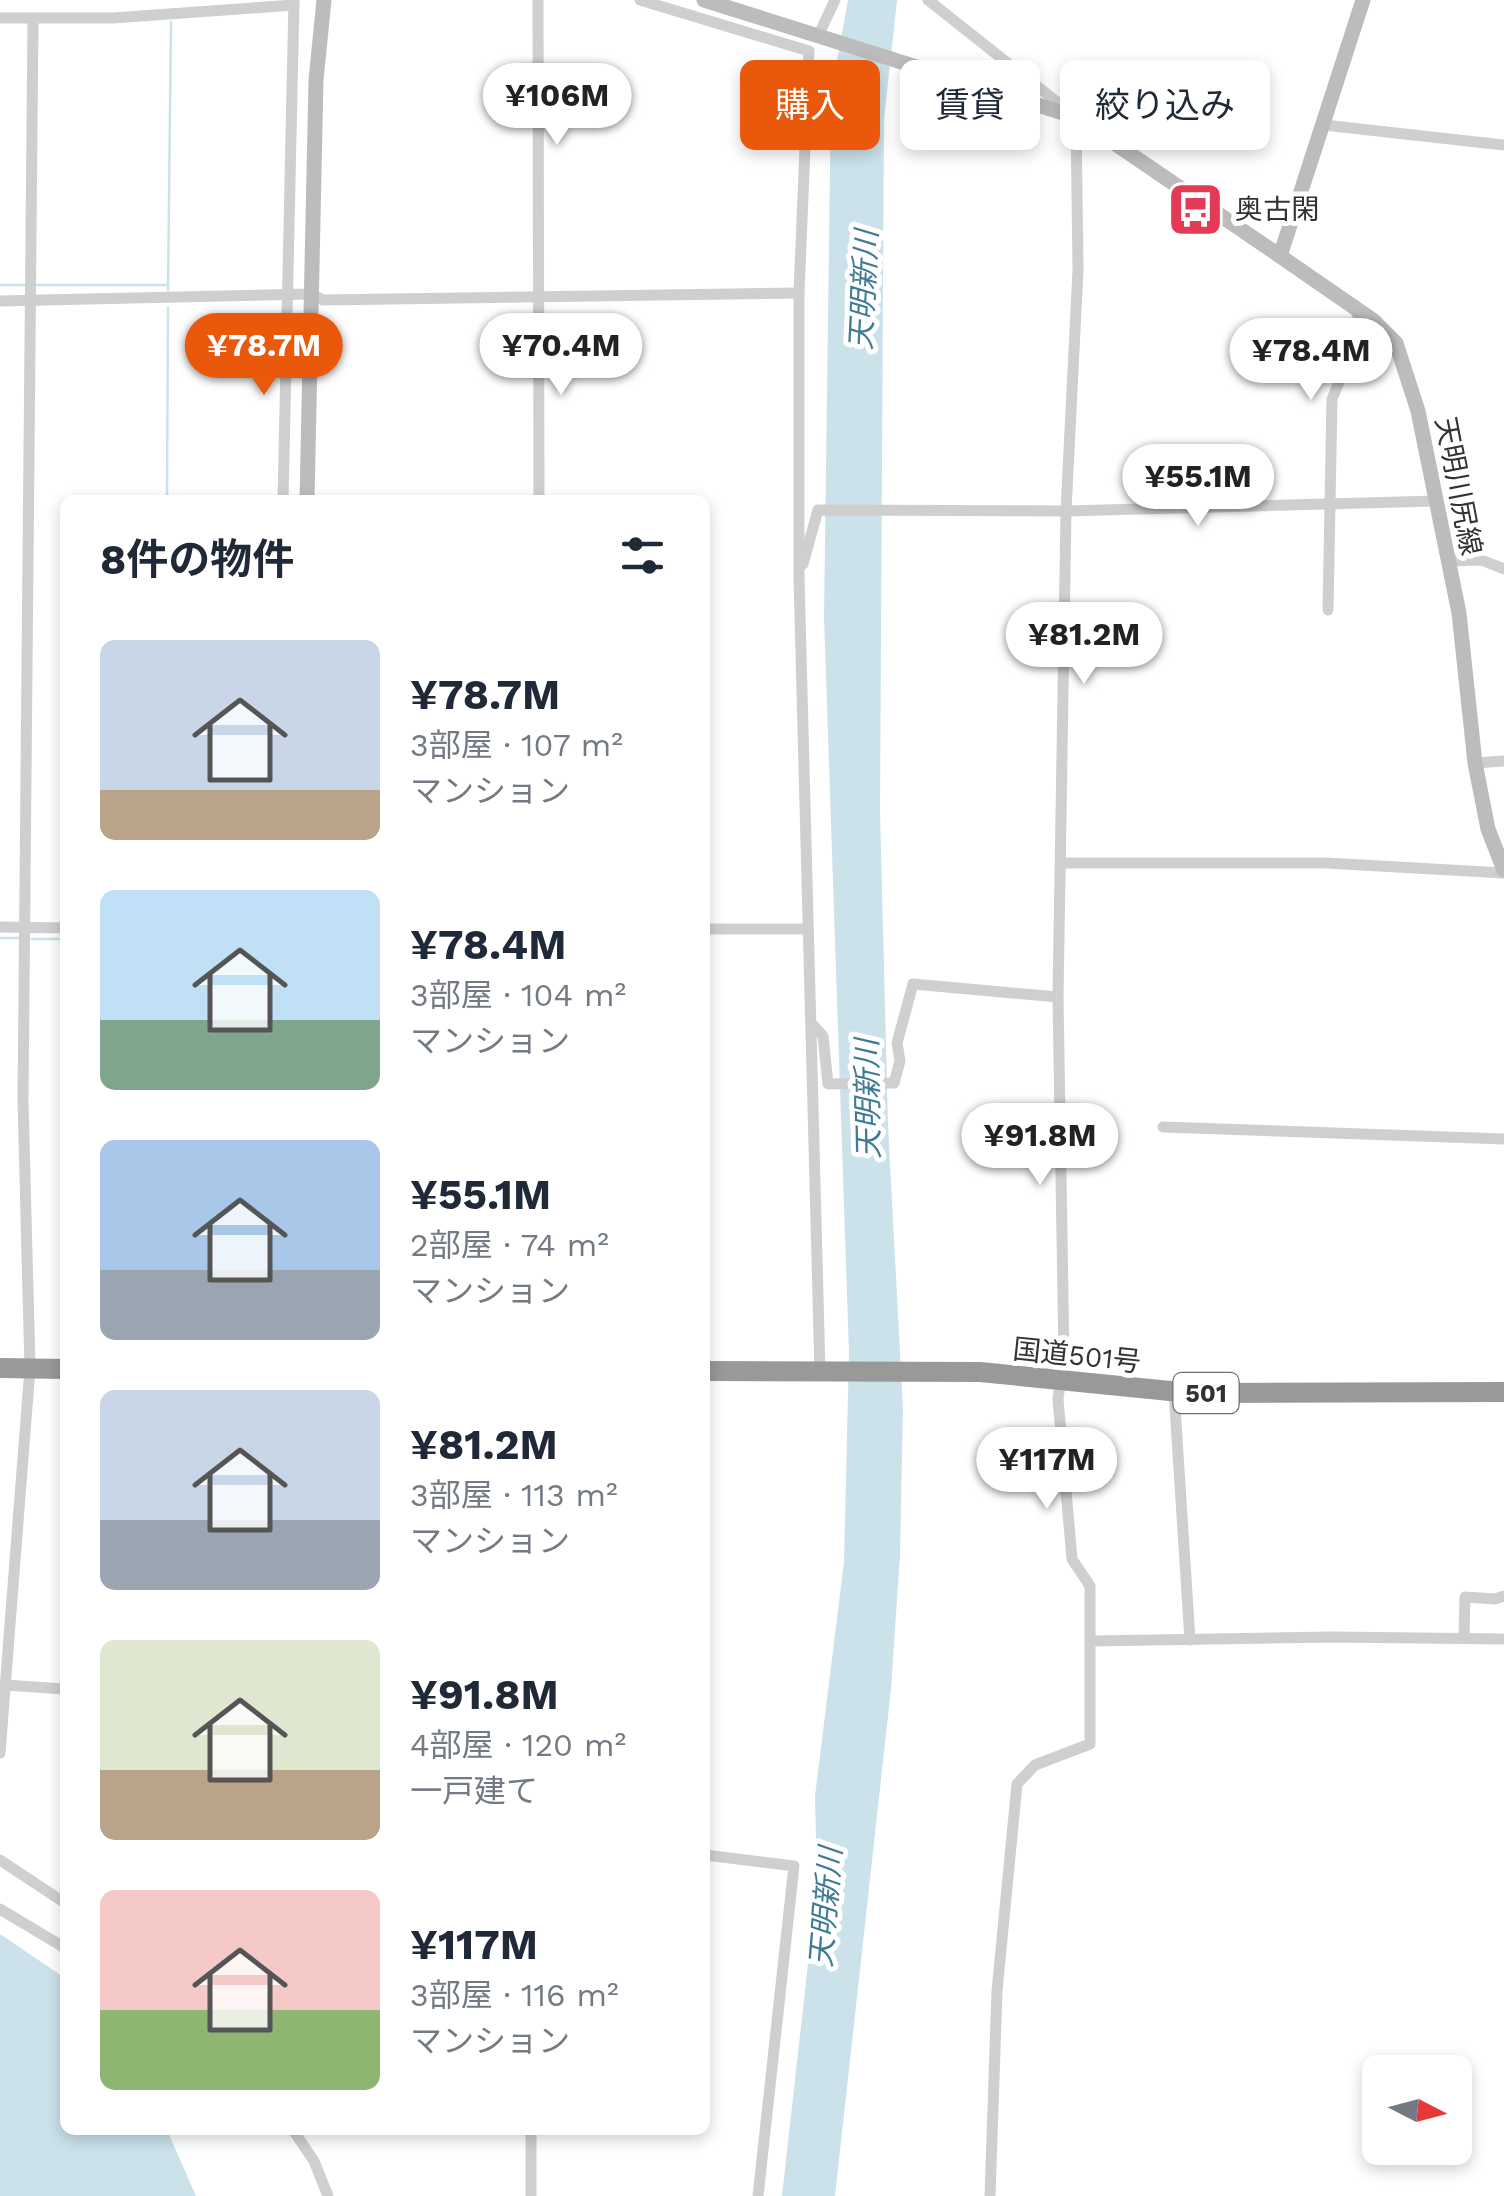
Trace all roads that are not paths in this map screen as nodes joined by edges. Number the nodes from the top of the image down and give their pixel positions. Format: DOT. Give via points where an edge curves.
graph roads {
  1 [pos="324,0"];
  2 [pos="538,0"];
  3 [pos="640,0"];
  4 [pos="704,0"];
  5 [pos="835,0"];
  6 [pos="928,0"];
  7 [pos="1363,0"];
  8 [pos="294,3"];
  9 [pos="0,18"];
  10 [pos="33,19"];
  11 [pos="824,38"];
  12 [pos="1060,104"];
  13 [pos="1060,112"];
  14 [pos="1324,125"];
  15 [pos="1504,145"];
  16 [pos="1076,150"];
  17 [pos="1128,150"];
  18 [pos="1280,256"];
  19 [pos="799,292"];
  20 [pos="312,294"];
  21 [pos="541,296"];
  22 [pos="286,298"];
  23 [pos="0,301"];
  24 [pos="32,301"];
  25 [pos="1359,309"];
  26 [pos="283,495"];
  27 [pos="307,495"];
  28 [pos="540,495"];
  29 [pos="1436,501"];
  30 [pos="1330,505"];
  31 [pos="1066,511"];
  32 [pos="1448,561"];
  33 [pos="1504,568"];
  34 [pos="799,578"];
  35 [pos="1328,610"];
  36 [pos="1504,761"];
  37 [pos="1475,763"];
  38 [pos="1062,863"];
  39 [pos="1504,872"];
  40 [pos="0,927"];
  41 [pos="27,927"];
  42 [pos="60,928"];
  43 [pos="710,929"];
  44 [pos="806,929"];
  45 [pos="1058,997"];
  46 [pos="812,1024"];
  47 [pos="1163,1127"];
  48 [pos="1504,1139"];
  49 [pos="0,1368"];
  50 [pos="30,1368"];
  51 [pos="60,1368"];
  52 [pos="710,1371"];
  53 [pos="825,1372"];
  54 [pos="1060,1380"];
  55 [pos="1174,1392"];
  56 [pos="1504,1392"];
  57 [pos="1504,1596"];
  58 [pos="1464,1638"];
  59 [pos="1504,1639"];
  60 [pos="1190,1640"];
  61 [pos="1092,1642"];
  62 [pos="4,1685"];
  63 [pos="60,1689"];
  64 [pos="0,1753"];
  65 [pos="710,1856"];
  66 [pos="0,1860"];
  67 [pos="60,1900"];
  68 [pos="0,1909"];
  69 [pos="60,1945"];
  70 [pos="296,2135"];
  71 [pos="531,2135"];
  72 [pos="328,2196"];
  73 [pos="531,2196"];
  74 [pos="758,2196"];
  75 [pos="990,2196"];
  1 -- 20 [label="street"];
  2 -- 21 [label="street"];
  3 -- 19 [label="street" via="808,52"];
  4 -- 11 [label="street, 天明川尻線"];
  5 -- 11 [label="street"];
  6 -- 12 [label="street"];
  7 -- 14 [label="street"];
  8 -- 10 [label="street"];
  8 -- 22 [label="street"];
  9 -- 10 [label="street"];
  10 -- 24 [label="street"];
  11 -- 13 [label="street, 天明川尻線"];
  14 -- 15 [label="street"];
  14 -- 18 [label="street"];
  16 -- 31 [label="street" via="1078,270"];
  17 -- 18 [label="street, 天明川尻線"];
  18 -- 25 [label="street, 天明川尻線"];
  19 -- 21 [label="street"];
  19 -- 34 [label="street"];
  20 -- 21 [label="street" via="323,300"];
  20 -- 22 [label="street"];
  20 -- 27 [label="street"];
  21 -- 28 [label="street"];
  22 -- 24 [label="street"];
  22 -- 26 [label="street"];
  23 -- 24 [label="street"];
  24 -- 41 [label="street"];
  25 -- 29 [label="street, 天明川尻線" via="1396,344"];
  25 -- 30 [label="street" via="1332,400"];
  29 -- 30 [label="street"];
  29 -- 32 [label="street, 天明川尻線"];
  30 -- 31 [label="street"];
  30 -- 35 [label="street"];
  31 -- 34 [label="street" via="818,510"];
  31 -- 38 [label="street"];
  32 -- 33 [label="street" via="1481,560"];
  32 -- 37 [label="street, 天明川尻線"];
  34 -- 44 [label="street"];
  36 -- 37 [label="street"];
  37 -- 39 [label="street, 天明川尻線"];
  38 -- 39 [label="street" via="1326,863"];
  38 -- 45 [label="street"];
  40 -- 41 [label="street"];
  41 -- 42 [label="street"];
  41 -- 50 [label="street" via="23,1101"];
  43 -- 44 [label="street"];
  44 -- 46 [label="street"];
  45 -- 46 [label="street" via="913,984 896,1043 894,1083 828,1084 823,1036"];
  45 -- 54 [label="street"];
  46 -- 53 [label="street"];
  47 -- 48 [label="street"];
  49 -- 50 [label="highway"];
  50 -- 51 [label="highway"];
  50 -- 62 [label="street"];
  52 -- 53 [label="highway, 国道501号 / 501"];
  53 -- 54 [label="highway, 国道501号 / 501"];
  54 -- 55 [label="highway, 国道501号 / 501"];
  54 -- 61 [label="street" via="1072,1559 1090,1586"];
  55 -- 56 [label="highway, 国道501号 / 501"];
  55 -- 60 [label="street"];
  57 -- 58 [label="street" via="1465,1597"];
  58 -- 59 [label="street"];
  58 -- 60 [label="street"];
  60 -- 61 [label="street"];
  61 -- 75 [label="street" via="1090,1744 1035,1765 1017,1784 998,1991"];
  62 -- 63 [label="street"];
  62 -- 64 [label="street"];
  65 -- 74 [label="street" via="794,1866"];
  66 -- 67 [label="street"];
  68 -- 69 [label="street"];
  70 -- 72 [label="street"];
  71 -- 73 [label="street"];
}
